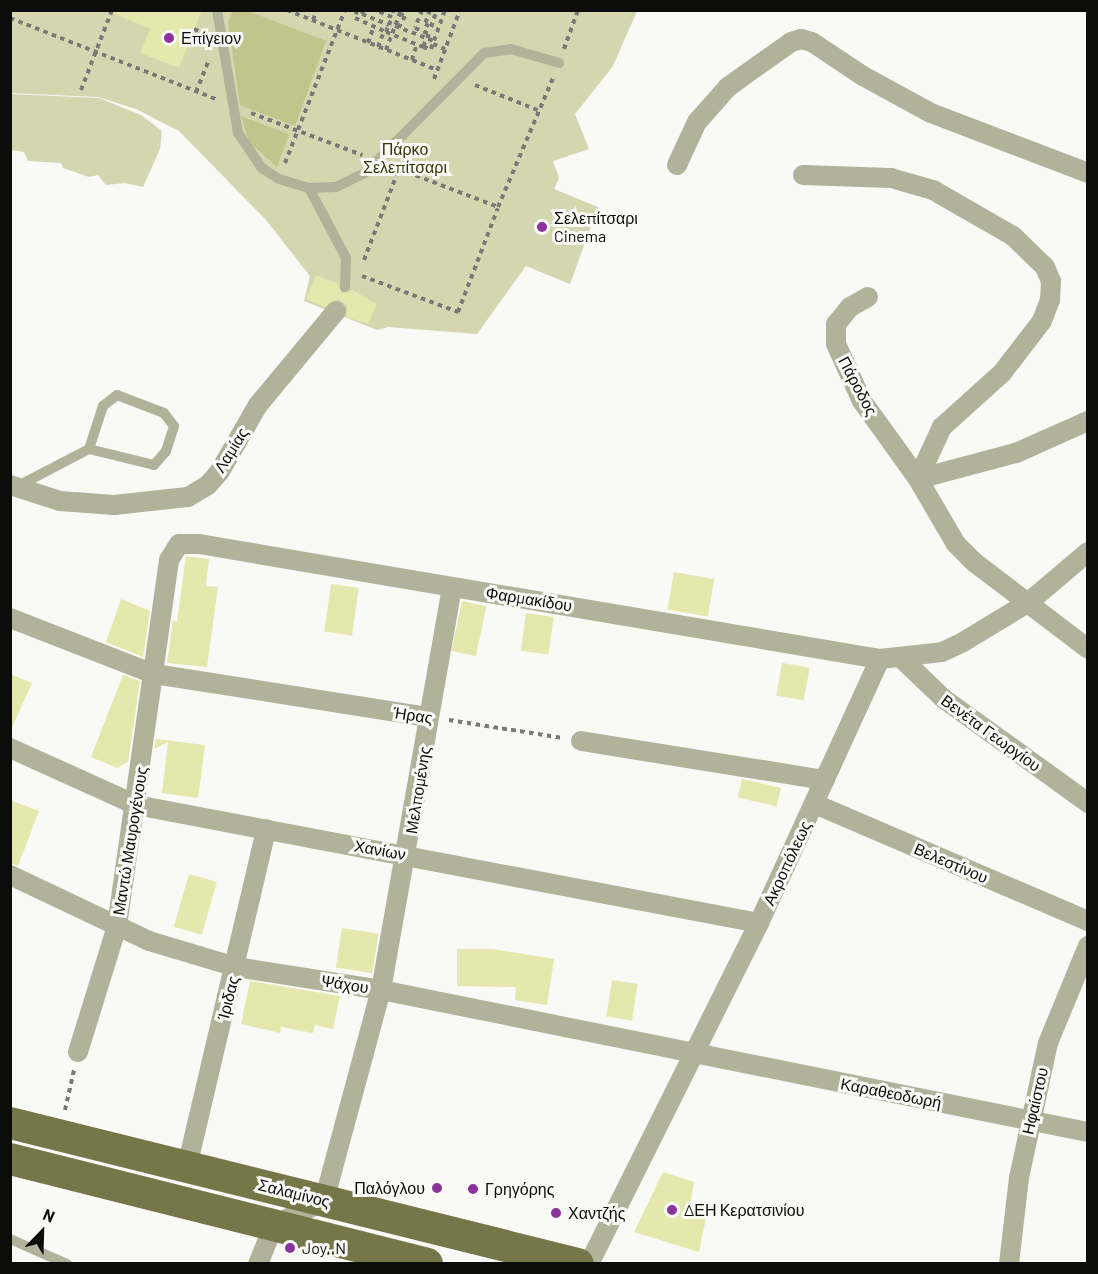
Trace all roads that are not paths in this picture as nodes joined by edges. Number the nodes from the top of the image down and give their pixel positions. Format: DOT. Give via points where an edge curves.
graph roads {
  1 [pos="217,10"];
  2 [pos="558,63"];
  3 [pos="677,165"];
  4 [pos="1088,173"];
  5 [pos="804,175"];
  6 [pos="309,188"];
  7 [pos="345,287"];
  8 [pos="868,297"];
  9 [pos="336,311"];
  10 [pos="1088,421"];
  11 [pos="90,449"];
  12 [pos="918,479"];
  13 [pos="13,486"];
  14 [pos="179,543"];
  15 [pos="1081,559"];
  16 [pos="452,586"];
  17 [pos="1029,602"];
  18 [pos="10,618"];
  19 [pos="1088,649"];
  20 [pos="900,657"];
  21 [pos="880,659"];
  22 [pos="154,674"];
  23 [pos="429,717"];
  24 [pos="581,741"];
  25 [pos="10,748"];
  26 [pos="825,780"];
  27 [pos="1088,803"];
  28 [pos="815,804"];
  29 [pos="136,806"];
  30 [pos="266,829"];
  31 [pos="407,855"];
  32 [pos="10,875"];
  33 [pos="1088,921"];
  34 [pos="759,923"];
  35 [pos="117,926"];
  36 [pos="1088,946"];
  37 [pos="236,967"];
  38 [pos="381,990"];
  39 [pos="78,1052"];
  40 [pos="693,1055"];
  41 [pos="1030,1120"];
  42 [pos="10,1124"];
  43 [pos="1088,1132"];
  44 [pos="10,1159"];
  45 [pos="187,1167"];
  46 [pos="324,1201"];
  47 [pos="274,1225"];
  48 [pos="10,1239"];
  49 [pos="66,1263"];
  50 [pos="258,1263"];
  51 [pos="427,1263"];
  52 [pos="578,1263"];
  53 [pos="589,1263"];
  54 [pos="1009,1263"];
  1 -- 6 [label="lane" via="231,105 249,153 279,179"];
  2 -- 6 [label="lane" via="511,49 484,53 377,161 352,181 336,187"];
  3 -- 4 [label="street" via="697,122 728,87 801,39 931,113"];
  5 -- 12 [label="street" via="891,178 933,190 1013,236 1046,267 1051,280 1050,300 1031,337 1002,374 942,427"];
  6 -- 7 [label="lane" via="340,242 347,269"];
  8 -- 12 [label="street, Πάροδος" via="841,315 836,324 836,344 862,401"];
  9 -- 13 [label="street, Λαμίας" via="258,405 220,471 208,485 188,497 114,505 60,501"];
  10 -- 12 [label="street" via="1016,453"];
  11 -- 11 [label="lane" via="154,465 166,451 174,426 164,414 117,396 103,406"];
  11 -- 13 [label="lane"];
  12 -- 17 [label="street, Πάροδος" via="957,544 974,562"];
  14 -- 16 [label="street, Φαρμακίδου"];
  14 -- 22 [label="street, Μαντώ Μαυρογένους" via="169,560"];
  15 -- 17 [label="street"];
  16 -- 21 [label="street, Φαρμακίδου"];
  16 -- 23 [label="street, Μελπομένης"];
  17 -- 19 [label="street, Πάροδος"];
  17 -- 20 [label="street" via="942,652"];
  18 -- 22 [label="street, Ήρας"];
  20 -- 21 [label="street"];
  20 -- 27 [label="street, Βενέτα Γεωργίου" via="944,699"];
  21 -- 26 [label="street, Ακροπόλεως"];
  22 -- 23 [label="street, Ήρας"];
  22 -- 29 [label="street, Μαντώ Μαυρογένους"];
  23 -- 31 [label="street, Μελπομένης"];
  24 -- 26 [label="street"];
  25 -- 29 [label="street, Χανίων"];
  26 -- 28 [label="street, Ακροπόλεως"];
  28 -- 33 [label="street, Βελεστίνου"];
  28 -- 34 [label="street, Ακροπόλεως"];
  29 -- 30 [label="street, Χανίων"];
  29 -- 35 [label="street, Μαντώ Μαυρογένους"];
  30 -- 31 [label="street, Χανίων"];
  30 -- 37 [label="street, Ίριδας"];
  31 -- 34 [label="street, Χανίων"];
  31 -- 38 [label="street, Μελπομένης"];
  32 -- 35 [label="street, Ψάχου"];
  34 -- 40 [label="street, Ακροπόλεως"];
  35 -- 37 [label="street, Ψάχου"];
  35 -- 39 [label="street, Μαντώ Μαυρογένους"];
  36 -- 41 [label="street, Ηφαίστου" via="1048,1043"];
  37 -- 38 [label="street, Ψάχου"];
  37 -- 45 [label="street, Ίριδας"];
  38 -- 40 [label="street, Ψάχου"];
  38 -- 46 [label="street, Μελπομένης"];
  40 -- 41 [label="street, Καραθεοδωρή"];
  40 -- 53 [label="street, Ακροπόλεως"];
  41 -- 43 [label="street, Καραθεοδωρή"];
  41 -- 54 [label="street, Ηφαίστου"];
  42 -- 45 [label="main road, Σαλαμίνος"];
  44 -- 47 [label="main road"];
  45 -- 46 [label="main road, Σαλαμίνος"];
  46 -- 47 [label="street"];
  46 -- 52 [label="main road, Σαλαμίνος"];
  47 -- 50 [label="street"];
  47 -- 51 [label="main road"];
  48 -- 49 [label="lane"];
}
